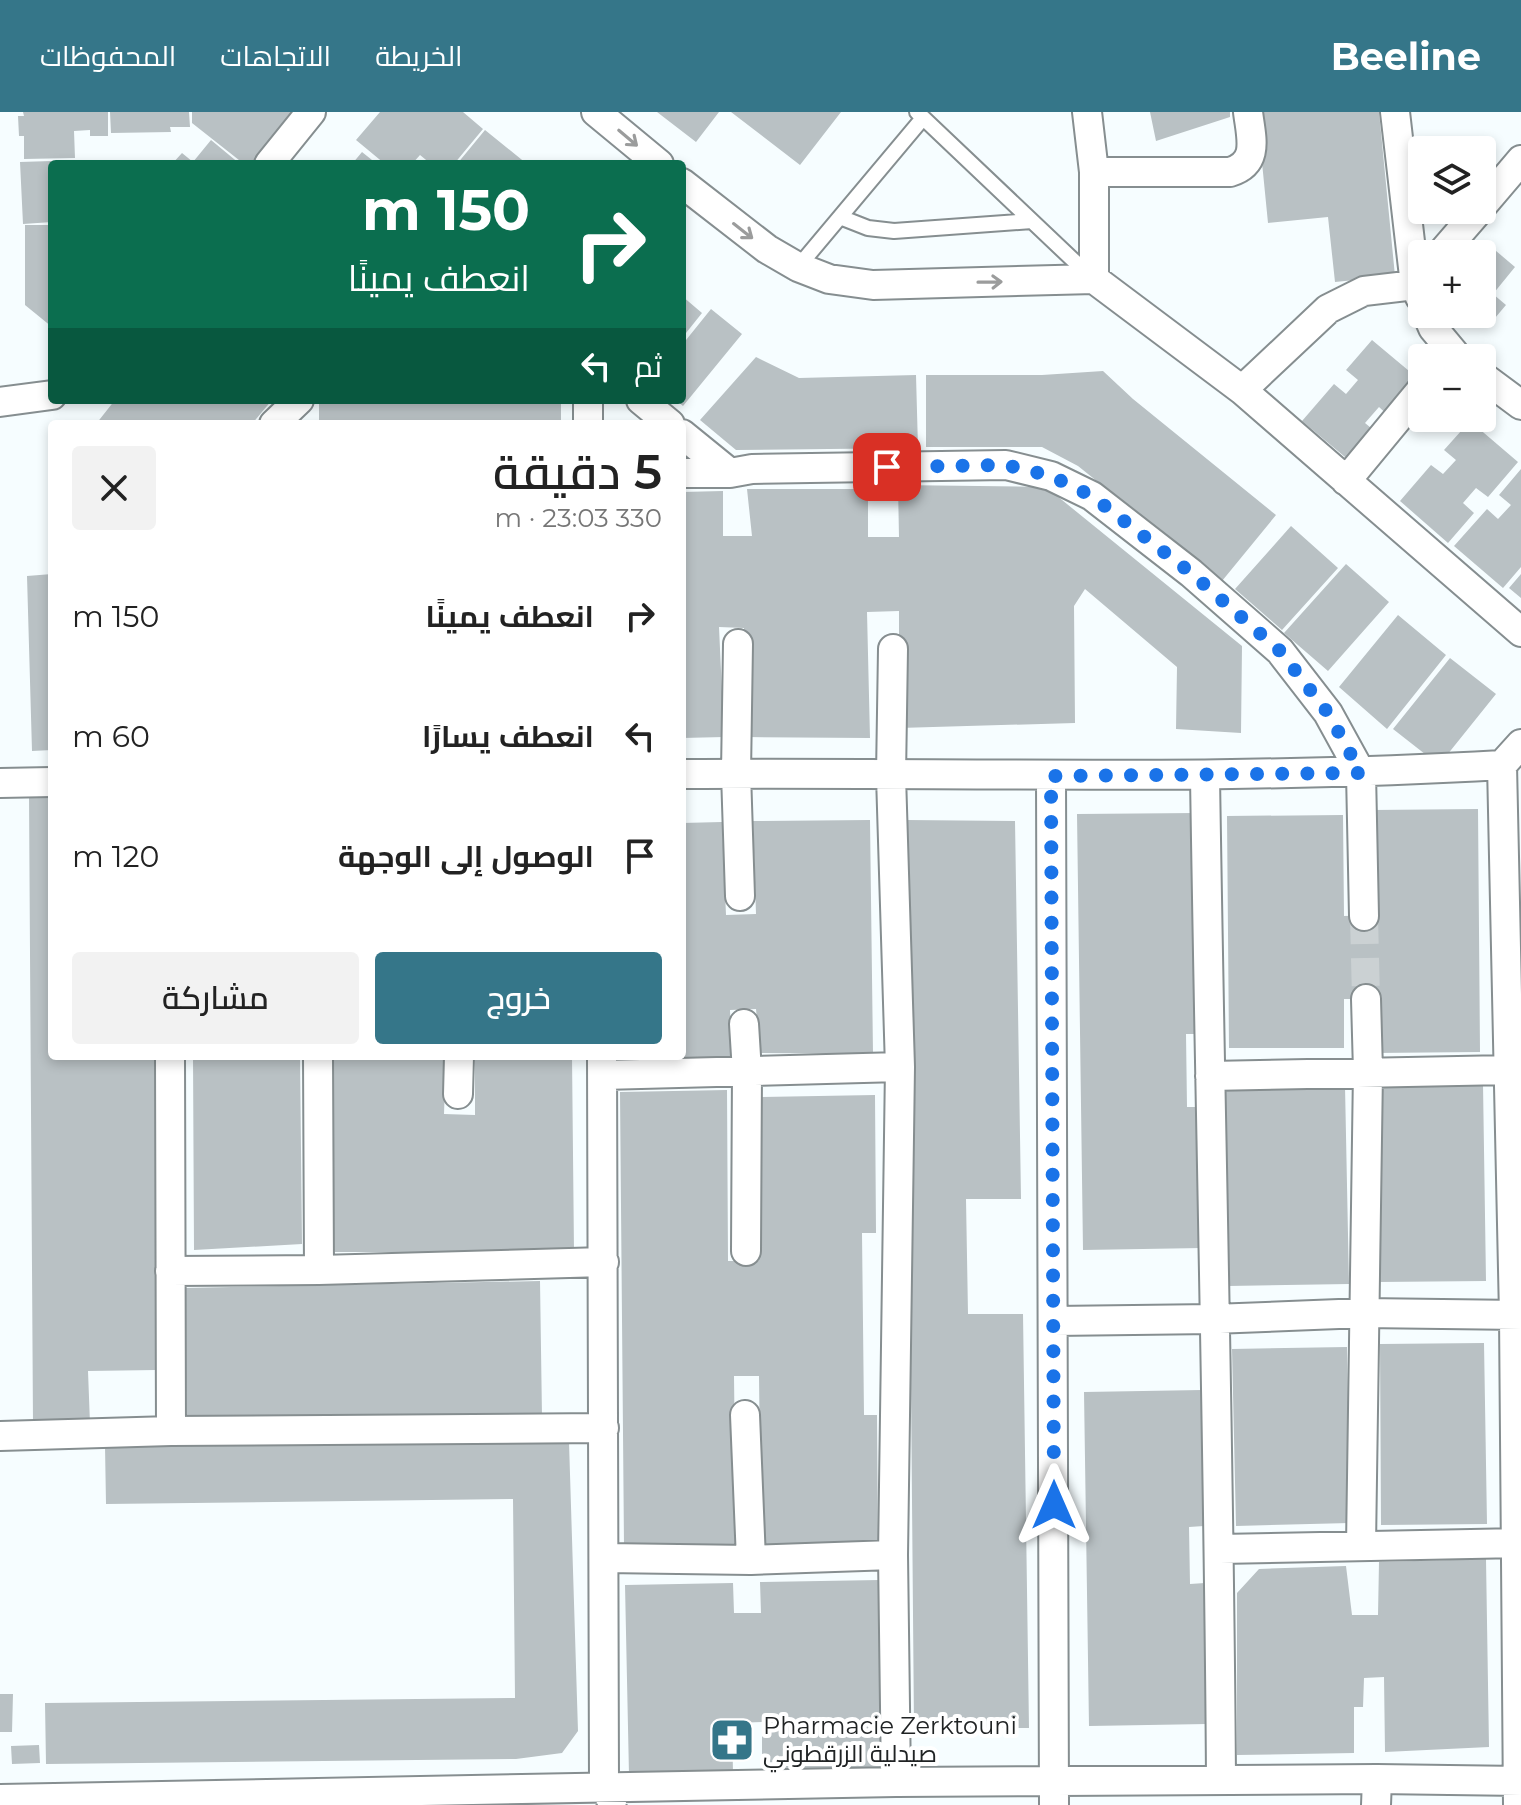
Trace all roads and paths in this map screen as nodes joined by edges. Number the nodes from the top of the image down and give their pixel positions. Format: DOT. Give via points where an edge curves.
graph roads {
  1 [pos="311,112"];
  2 [pos="596,112"];
  3 [pos="1087,112"];
  4 [pos="1248,112"];
  5 [pos="1395,112"];
  6 [pos="920,115"];
  7 [pos="272,160"];
  8 [pos="654,160"];
  9 [pos="1521,160"];
  10 [pos="1094,172"];
  11 [pos="686,186"];
  12 [pos="1496,189"];
  13 [pos="840,217"];
  14 [pos="1032,221"];
  15 [pos="1466,224"];
  16 [pos="1413,240"];
  17 [pos="1453,240"];
  18 [pos="798,267"];
  19 [pos="1094,279"];
  20 [pos="1408,289"];
  21 [pos="1496,386"];
  22 [pos="1242,390"];
  23 [pos="48,396"];
  24 [pos="0,402"];
  25 [pos="297,404"];
  26 [pos="646,404"];
  27 [pos="1521,405"];
  28 [pos="1408,406"];
  29 [pos="279,420"];
  30 [pos="665,420"];
  31 [pos="686,437"];
  32 [pos="686,473"];
  33 [pos="730,473"];
  34 [pos="1346,481"];
  35 [pos="1521,632"];
  36 [pos="738,644"];
  37 [pos="893,649"];
  38 [pos="1512,754"];
  39 [pos="736,773"];
  40 [pos="1361,773"];
  41 [pos="686,774"];
  42 [pos="891,776"];
  43 [pos="1051,776"];
  44 [pos="1205,776"];
  45 [pos="48,782"];
  46 [pos="0,783"];
  47 [pos="740,896"];
  48 [pos="1364,916"];
  49 [pos="1366,999"];
  50 [pos="744,1024"];
  51 [pos="170,1060"];
  52 [pos="318,1060"];
  53 [pos="459,1060"];
  54 [pos="602,1065"];
  55 [pos="900,1067"];
  56 [pos="1368,1071"];
  57 [pos="747,1072"];
  58 [pos="1210,1076"];
  59 [pos="1513,1080"];
  60 [pos="458,1094"];
  61 [pos="746,1251"];
  62 [pos="604,1262"];
  63 [pos="319,1270"];
  64 [pos="170,1271"];
  65 [pos="1364,1313"];
  66 [pos="1518,1315"];
  67 [pos="1213,1319"];
  68 [pos="1054,1321"];
  69 [pos="745,1415"];
  70 [pos="604,1428"];
  71 [pos="171,1431"];
  72 [pos="0,1436"];
  73 [pos="1519,1543"];
  74 [pos="1361,1546"];
  75 [pos="1220,1549"];
  76 [pos="893,1555"];
  77 [pos="605,1558"];
  78 [pos="751,1560"];
  79 [pos="1221,1780"];
  80 [pos="896,1782"];
  81 [pos="1519,1789"];
  82 [pos="1376,1792"];
  83 [pos="1054,1793"];
  84 [pos="609,1796"];
  85 [pos="0,1799"];
  1 -- 7 [label="street"];
  2 -- 8 [label="street, one-way"];
  3 -- 10 [label="street"];
  4 -- 10 [label="street" via="1250,158 1242,169"];
  5 -- 16 [label="street"];
  6 -- 13 [label="lane"];
  6 -- 14 [label="lane"];
  9 -- 12 [label="street"];
  10 -- 19 [label="street"];
  11 -- 18 [label="street, one-way"];
  13 -- 14 [label="lane" via="894,231"];
  13 -- 18 [label="lane"];
  14 -- 19 [label="lane"];
  15 -- 17 [label="street"];
  18 -- 19 [label="street, one-way" via="829,279 873,285"];
  19 -- 22 [label="street"];
  20 -- 22 [label="street" via="1364,291 1328,309"];
  21 -- 27 [label="street"];
  22 -- 34 [label="street"];
  23 -- 24 [label="street"];
  25 -- 29 [label="street"];
  26 -- 30 [label="street"];
  28 -- 34 [label="street"];
  31 -- 33 [label="street"];
  32 -- 33 [label="street"];
  33 -- 40 [label="street" via="1006,465 1079,489 1191,573 1280,651 1328,713"];
  34 -- 35 [label="street"];
  36 -- 39 [label="street"];
  37 -- 42 [label="street"];
  38 -- 40 [label="street"];
  38 -- 59 [label="street"];
  39 -- 41 [label="street"];
  39 -- 42 [label="street"];
  39 -- 47 [label="street"];
  40 -- 44 [label="street"];
  40 -- 48 [label="street"];
  42 -- 43 [label="street"];
  42 -- 55 [label="street"];
  43 -- 44 [label="street"];
  43 -- 68 [label="street"];
  44 -- 58 [label="street"];
  45 -- 46 [label="street"];
  49 -- 56 [label="street"];
  50 -- 57 [label="street"];
  51 -- 64 [label="street"];
  52 -- 63 [label="street"];
  53 -- 60 [label="street"];
  54 -- 57 [label="street"];
  54 -- 62 [label="street"];
  55 -- 57 [label="street"];
  55 -- 76 [label="street"];
  56 -- 58 [label="street"];
  56 -- 59 [label="street"];
  56 -- 65 [label="street"];
  57 -- 61 [label="street"];
  58 -- 67 [label="street"];
  59 -- 66 [label="street"];
  62 -- 63 [label="street"];
  62 -- 70 [label="street"];
  63 -- 64 [label="street"];
  64 -- 71 [label="street"];
  65 -- 66 [label="street"];
  65 -- 67 [label="street"];
  65 -- 74 [label="street"];
  66 -- 73 [label="street"];
  67 -- 68 [label="street"];
  67 -- 75 [label="street"];
  68 -- 83 [label="street"];
  69 -- 78 [label="street"];
  70 -- 71 [label="street"];
  70 -- 77 [label="street"];
  71 -- 72 [label="street"];
  73 -- 74 [label="street"];
  73 -- 81 [label="street"];
  74 -- 75 [label="street"];
  75 -- 79 [label="street"];
  76 -- 78 [label="street"];
  76 -- 80 [label="street"];
  77 -- 78 [label="street"];
  77 -- 84 [label="street"];
  79 -- 82 [label="street"];
  79 -- 83 [label="street"];
  80 -- 83 [label="street"];
  80 -- 84 [label="street"];
  81 -- 82 [label="street"];
  84 -- 85 [label="street"];
}
